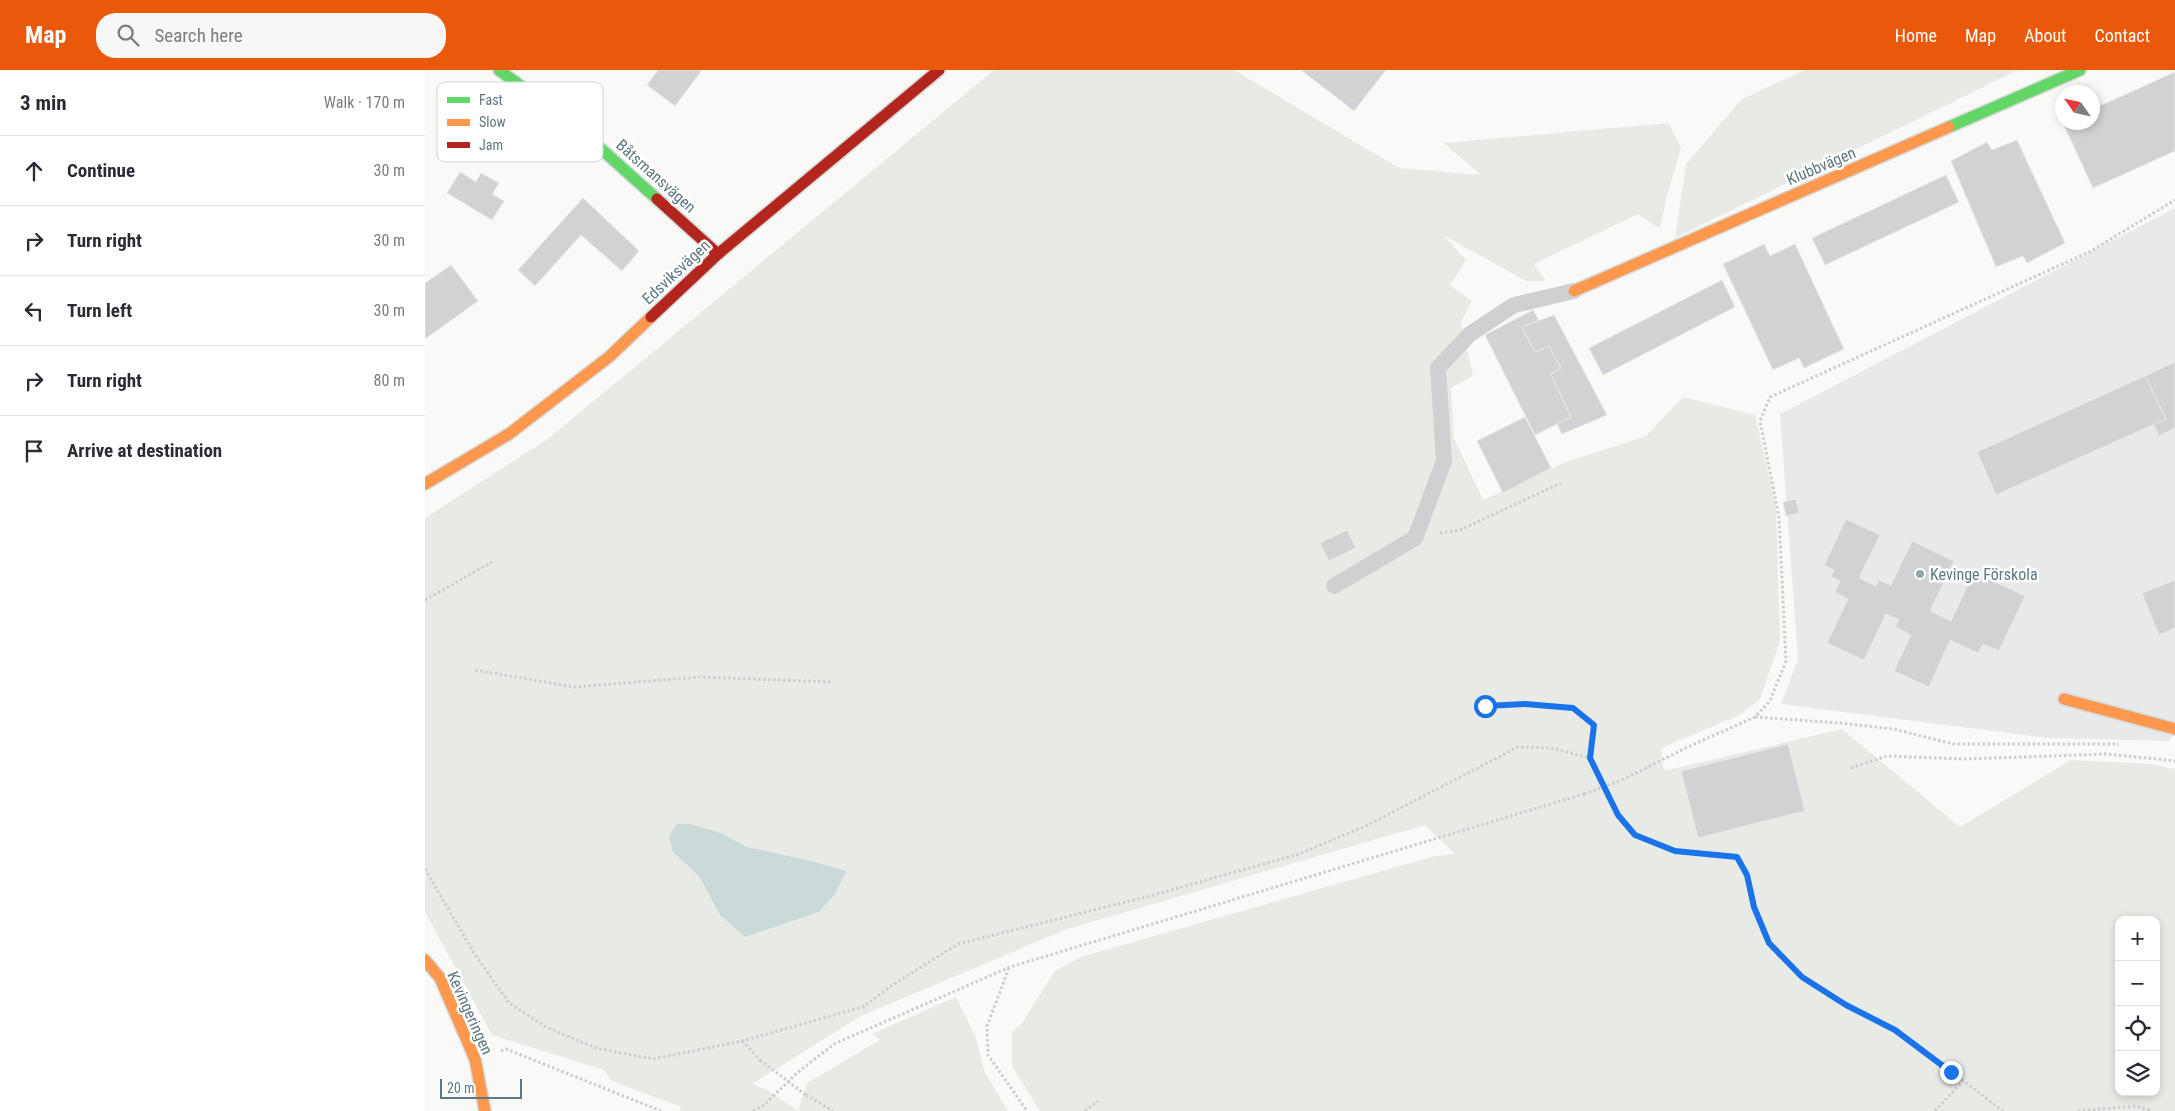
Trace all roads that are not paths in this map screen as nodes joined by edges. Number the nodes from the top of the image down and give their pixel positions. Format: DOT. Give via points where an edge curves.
graph roads {
  1 [pos="499,70"];
  2 [pos="939,70"];
  3 [pos="2080,70"];
  4 [pos="515,82"];
  5 [pos="603,151"];
  6 [pos="718,254"];
  7 [pos="1574,291"];
  8 [pos="425,484"];
  9 [pos="1334,586"];
  10 [pos="2064,699"];
  11 [pos="2175,729"];
  12 [pos="425,960"];
  13 [pos="485,1111"];
  1 -- 4 [label="street, Båtsmansvägen"];
  2 -- 6 [label="street, Edsviksvägen"];
  3 -- 7 [label="street, Klubbvägen"];
  5 -- 6 [label="street, Båtsmansvägen"];
  6 -- 8 [label="street, Edsviksvägen" via="609,357 509,434"];
  7 -- 9 [label="lane" via="1514,306 1470,334 1438,368 1444,461 1415,538"];
  10 -- 11 [label="street"];
  12 -- 13 [label="street, Kevingeringen" via="440,978 475,1059"];
}
